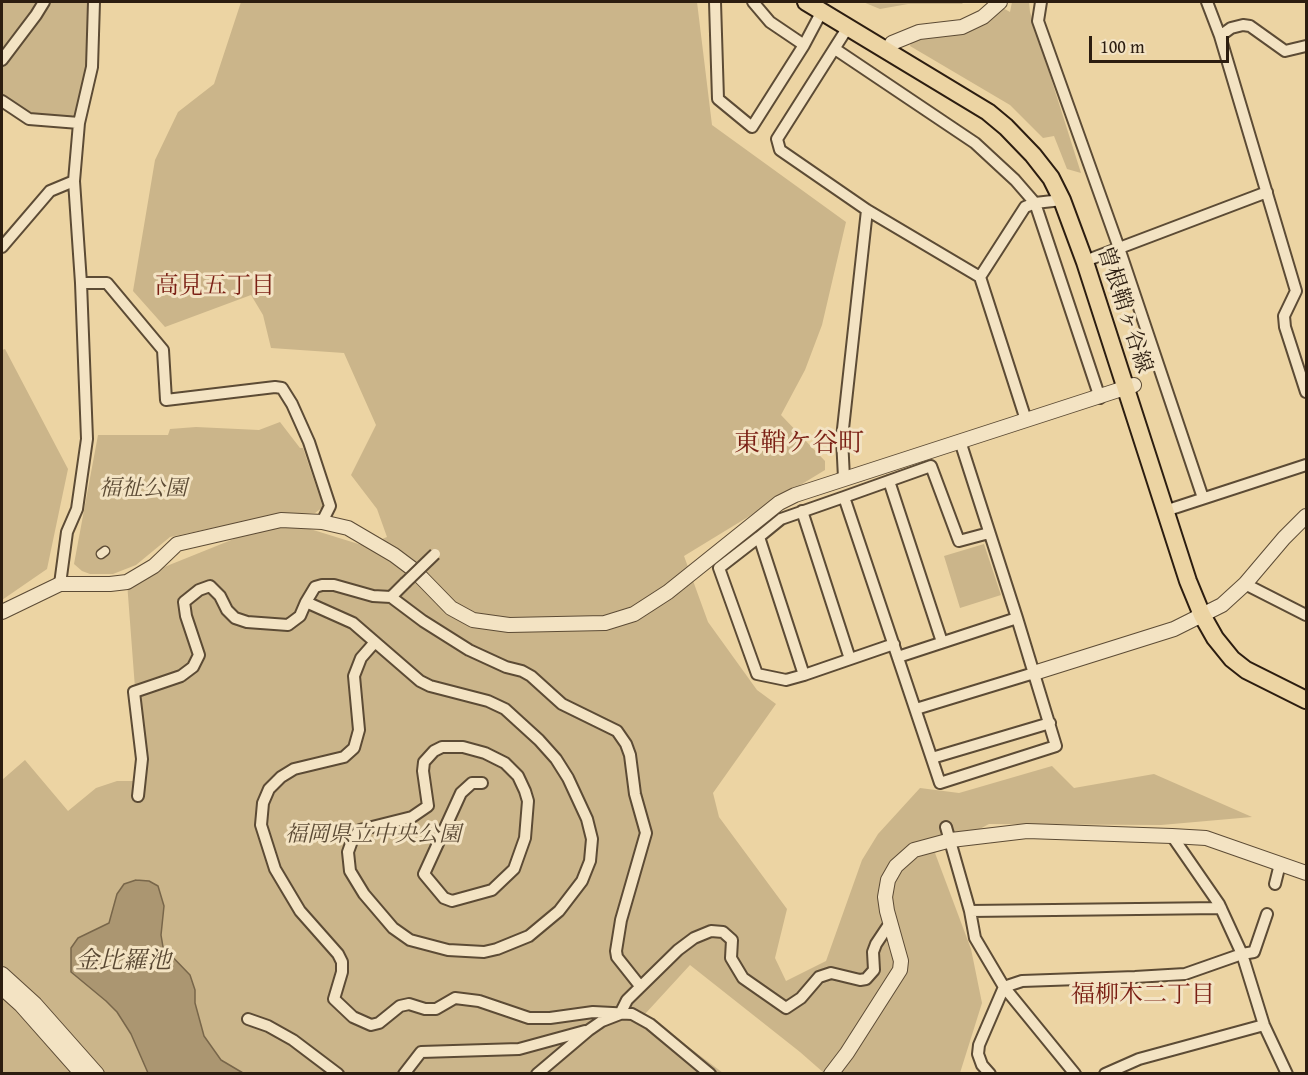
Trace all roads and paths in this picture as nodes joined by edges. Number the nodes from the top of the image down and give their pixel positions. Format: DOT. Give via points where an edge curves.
graph roads {
  1 [pos="44,2"];
  2 [pos="94,2"];
  3 [pos="716,2"];
  4 [pos="753,2"];
  5 [pos="806,2"];
  6 [pos="1000,2"];
  7 [pos="1041,2"];
  8 [pos="1207,2"];
  9 [pos="822,6"];
  10 [pos="848,27"];
  11 [pos="1220,36"];
  12 [pos="892,43"];
  13 [pos="804,45"];
  14 [pos="1306,48"];
  15 [pos="835,49"];
  16 [pos="2,60"];
  17 [pos="2,101"];
  18 [pos="79,123"];
  19 [pos="74,181"];
  20 [pos="1267,192"];
  21 [pos="1062,200"];
  22 [pos="1035,203"];
  23 [pos="867,210"];
  24 [pos="2,248"];
  25 [pos="1119,248"];
  26 [pos="1093,258"];
  27 [pos="980,277"];
  28 [pos="81,283"];
  29 [pos="1130,387"];
  30 [pos="1306,392"];
  31 [pos="1100,398"];
  32 [pos="1026,420"];
  33 [pos="960,441"];
  34 [pos="1306,465"];
  35 [pos="844,478"];
  36 [pos="889,481"];
  37 [pos="844,497"];
  38 [pos="1203,498"];
  39 [pos="1169,509"];
  40 [pos="802,512"];
  41 [pos="1306,516"];
  42 [pos="322,522"];
  43 [pos="989,533"];
  44 [pos="759,537"];
  45 [pos="435,554"];
  46 [pos="60,584"];
  47 [pos="1245,584"];
  48 [pos="391,597"];
  49 [pos="306,602"];
  50 [pos="2,612"];
  51 [pos="1206,613"];
  52 [pos="1306,615"];
  53 [pos="1017,618"];
  54 [pos="375,642"];
  55 [pos="942,642"];
  56 [pos="894,644"];
  57 [pos="898,657"];
  58 [pos="850,659"];
  59 [pos="1034,673"];
  60 [pos="804,675"];
  61 [pos="1306,692"];
  62 [pos="1306,700"];
  63 [pos="916,709"];
  64 [pos="1050,723"];
  65 [pos="932,758"];
  66 [pos="482,783"];
  67 [pos="138,796"];
  68 [pos="949,834"];
  69 [pos="1172,836"];
  70 [pos="1280,864"];
  71 [pos="1306,873"];
  72 [pos="1275,884"];
  73 [pos="1221,908"];
  74 [pos="970,911"];
  75 [pos="1267,914"];
  76 [pos="891,924"];
  77 [pos="1242,954"];
  78 [pos="2,975"];
  79 [pos="640,986"];
  80 [pos="1004,987"];
  81 [pos="2,988"];
  82 [pos="620,1014"];
  83 [pos="248,1018"];
  84 [pos="1264,1025"];
  85 [pos="589,1030"];
  86 [pos="1286,1073"];
  87 [pos="82,1074"];
  88 [pos="97,1074"];
  89 [pos="338,1074"];
  90 [pos="404,1074"];
  91 [pos="537,1074"];
  92 [pos="710,1074"];
  93 [pos="831,1074"];
  94 [pos="990,1074"];
  95 [pos="1075,1074"];
  96 [pos="1105,1074"];
  1 -- 16 [label="street"];
  2 -- 18 [label="street" via="92,68"];
  3 -- 13 [label="street" via="718,99 752,127"];
  4 -- 13 [label="street" via="770,22"];
  5 -- 9 [label="main road, 曽根鞘ヶ谷線"];
  6 -- 12 [label="street" via="963,27 919,32"];
  7 -- 25 [label="street" via="1038,21"];
  8 -- 11 [label="street"];
  9 -- 10 [label="main road, 曽根鞘ヶ谷線"];
  9 -- 12 [label="main road, 曽根鞘ヶ谷線"];
  9 -- 13 [label="street"];
  10 -- 15 [label="street"];
  10 -- 21 [label="main road, 曽根鞘ヶ谷線" via="988,112 1033,155"];
  11 -- 14 [label="street" via="1244,25 1285,51"];
  11 -- 20 [label="street"];
  12 -- 26 [label="main road, 曽根鞘ヶ谷線" via="993,105 1039,150 1058,174"];
  15 -- 22 [label="street" via="975,143"];
  15 -- 23 [label="street" via="777,139 780,150"];
  17 -- 18 [label="street" via="29,119"];
  18 -- 19 [label="street"];
  19 -- 24 [label="street" via="50,191"];
  19 -- 28 [label="street"];
  20 -- 25 [label="street"];
  20 -- 30 [label="street" via="1296,291 1284,316 1285,327"];
  21 -- 22 [label="street"];
  21 -- 29 [label="main road, 曽根鞘ヶ谷線"];
  22 -- 27 [label="street" via="1025,207"];
  22 -- 31 [label="street"];
  23 -- 27 [label="street"];
  23 -- 35 [label="street" via="842,438"];
  25 -- 26 [label="street"];
  25 -- 38 [label="street"];
  26 -- 29 [label="main road, 曽根鞘ヶ谷線"];
  27 -- 32 [label="street"];
  28 -- 42 [label="street" via="107,283 163,350 166,400 282,388 309,442 330,506"];
  28 -- 46 [label="street" via="87,439"];
  29 -- 31 [label="street"];
  29 -- 39 [label="main road, 曽根鞘ヶ谷線"];
  31 -- 32 [label="street"];
  32 -- 33 [label="street"];
  33 -- 35 [label="street"];
  33 -- 43 [label="street"];
  34 -- 38 [label="street"];
  35 -- 42 [label="street" via="779,503 668,592 634,614 605,623 510,625 473,620 451,608 394,555 348,528"];
  36 -- 37 [label="street"];
  36 -- 43 [label="street" via="931,466 959,541"];
  36 -- 55 [label="street"];
  37 -- 40 [label="street"];
  37 -- 56 [label="street"];
  38 -- 39 [label="street"];
  39 -- 51 [label="main road, 曽根鞘ヶ谷線"];
  40 -- 44 [label="street" via="781,519"];
  40 -- 58 [label="street"];
  41 -- 47 [label="street"];
  42 -- 46 [label="street" via="281,520 177,544 154,566 127,582"];
  43 -- 53 [label="street"];
  44 -- 60 [label="street"];
  44 -- 60 [label="street" via="719,568 756,674 786,680"];
  45 -- 48 [label="street, bridge"];
  46 -- 50 [label="street"];
  47 -- 51 [label="street" via="1222,605"];
  47 -- 52 [label="street"];
  48 -- 49 [label="street" via="322,585 315,587"];
  48 -- 79 [label="street" via="468,650 531,676 562,704 617,731 626,744 646,833 616,951"];
  49 -- 54 [label="street" via="353,623"];
  49 -- 67 [label="street" via="300,616 288,625 235,618 210,586 184,602 199,655 193,667 181,676 134,692 142,759"];
  51 -- 59 [label="street" via="1174,629"];
  51 -- 61 [label="main road, 曽根鞘ヶ谷線" via="1237,652 1267,674"];
  51 -- 62 [label="main road, 曽根鞘ヶ谷線" via="1215,638 1232,658 1246,670"];
  53 -- 55 [label="street"];
  53 -- 59 [label="street"];
  54 -- 66 [label="street" via="420,681 488,701 505,710 562,769 592,838 590,861 582,881 559,911 529,936 484,952 448,950 410,940 393,928 350,872 348,852 353,838 360,830 412,817 428,806 423,771 424,762 434,751 463,747 485,753 505,763 518,776 528,801 525,838 514,869 492,890 452,902 424,874 461,793 472,783"];
  54 -- 82 [label="street" via="361,658 354,676 359,730 354,748 344,757 294,769 269,789 263,803 261,825 275,869 300,911 342,962 334,999 353,1017 371,1025 400,1006 436,1008 455,998 479,1001 529,1018 593,1012"];
  55 -- 57 [label="street"];
  56 -- 57 [label="street"];
  56 -- 58 [label="street"];
  57 -- 63 [label="street"];
  58 -- 60 [label="street"];
  59 -- 63 [label="street"];
  59 -- 64 [label="street"];
  63 -- 65 [label="street"];
  64 -- 65 [label="street"];
  64 -- 65 [label="street" via="1056,746 940,783"];
  68 -- 69 [label="street" via="1027,831"];
  68 -- 74 [label="street"];
  68 -- 76 [label="street" via="914,850 896,866 885,897"];
  69 -- 70 [label="street" via="1206,838"];
  69 -- 73 [label="street"];
  70 -- 71 [label="street"];
  70 -- 72 [label="street"];
  73 -- 74 [label="street"];
  73 -- 77 [label="street"];
  74 -- 80 [label="street" via="975,939"];
  75 -- 77 [label="street" via="1254,952"];
  76 -- 79 [label="street" via="876,944 874,970 867,979 831,973 819,977 786,1008 743,978 731,958 732,940 723,932 711,931 694,938"];
  76 -- 93 [label="street" via="900,970"];
  77 -- 80 [label="street" via="1185,974 1022,981"];
  77 -- 84 [label="street"];
  78 -- 88 [label="street" via="30,998"];
  79 -- 82 [label="street"];
  80 -- 94 [label="street" via="978,1046 982,1065"];
  80 -- 95 [label="street"];
  81 -- 87 [label="street"];
  82 -- 85 [label="street"];
  82 -- 92 [label="street" via="632,1014 650,1024"];
  83 -- 89 [label="street" via="293,1040"];
  84 -- 86 [label="street"];
  84 -- 96 [label="street" via="1139,1059"];
  85 -- 90 [label="street" via="519,1049 421,1052"];
  85 -- 91 [label="street"];
}
